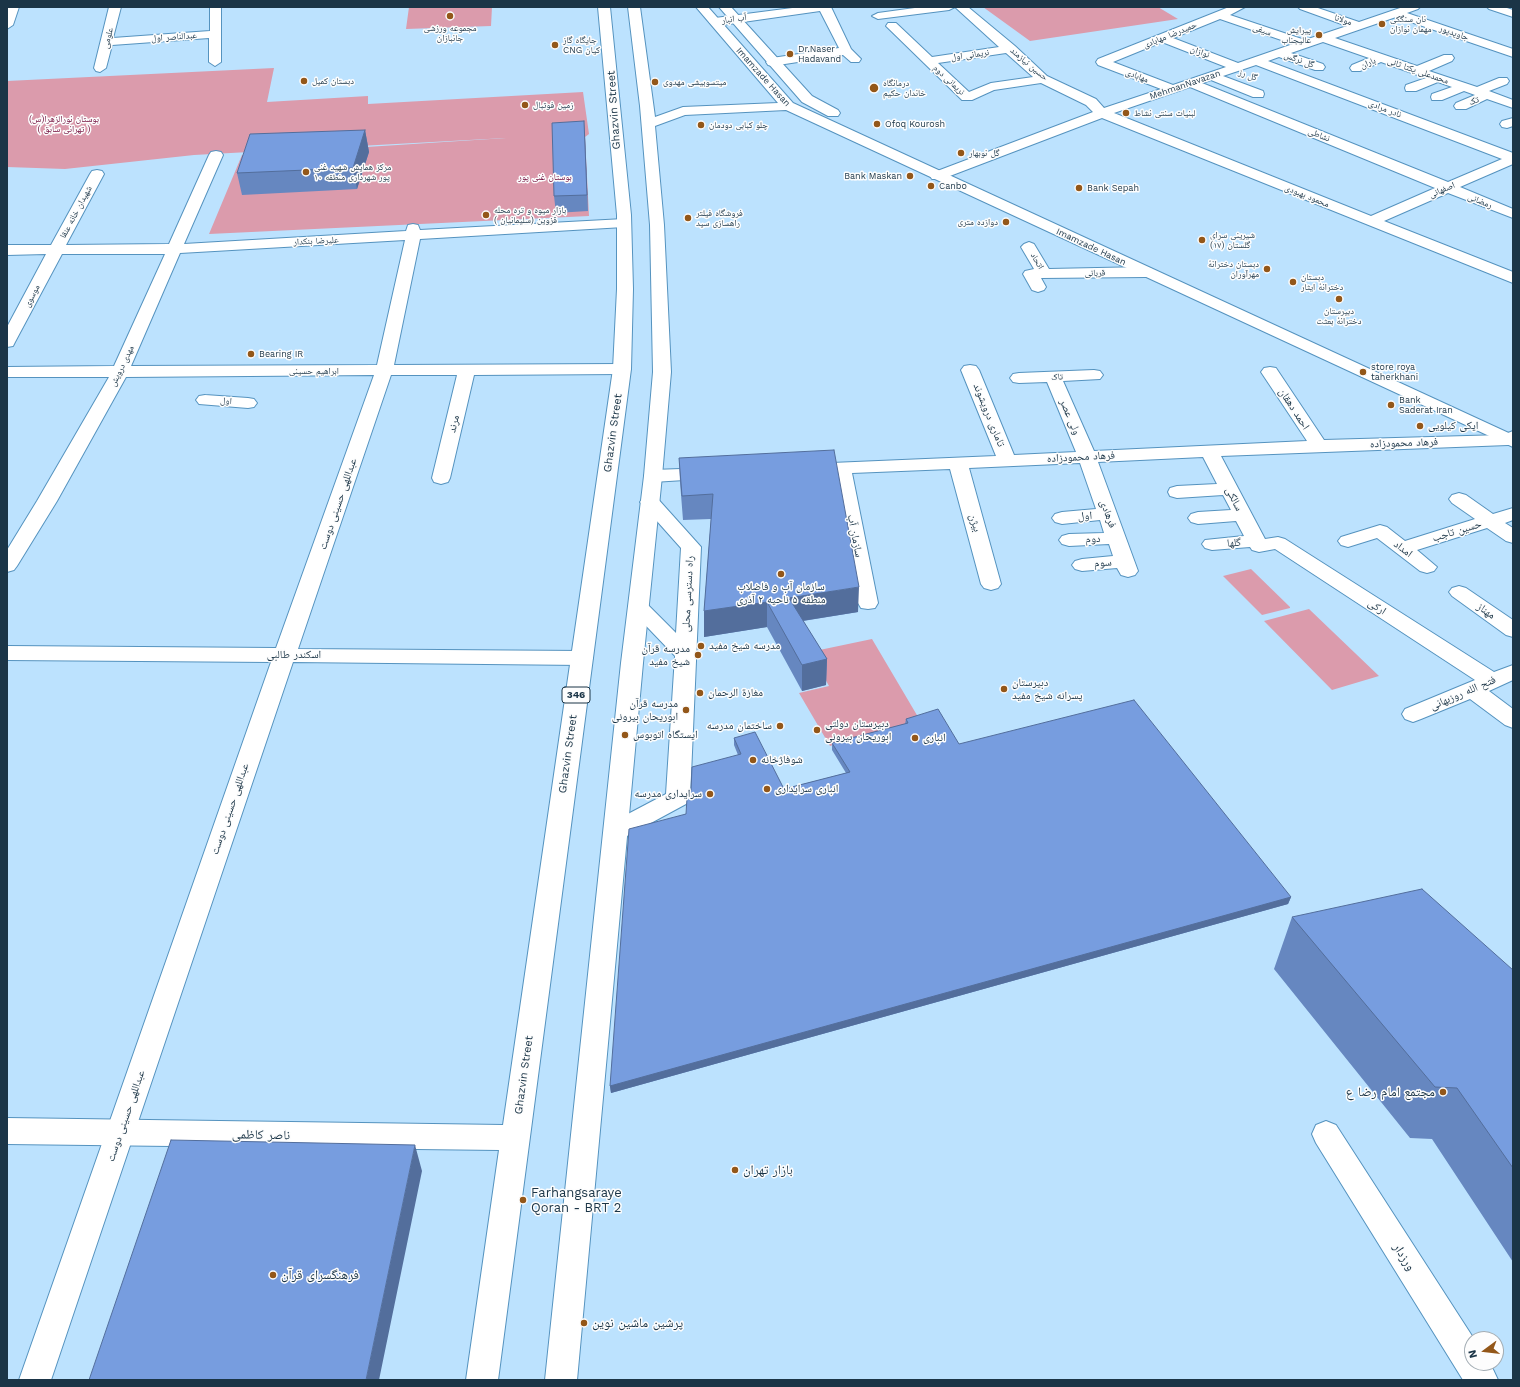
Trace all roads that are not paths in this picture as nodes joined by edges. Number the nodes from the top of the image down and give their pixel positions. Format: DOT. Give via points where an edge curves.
graph roads {
  1 [pos="13,7"];
  2 [pos="115,7"];
  3 [pos="604,7"];
  4 [pos="634,7"];
  5 [pos="702,7"];
  6 [pos="725,7"];
  7 [pos="824,7"];
  8 [pos="949,7"];
  9 [pos="962,7"];
  10 [pos="1239,7"];
  11 [pos="1304,7"];
  12 [pos="1414,7"];
  13 [pos="1493,7"];
  14 [pos="216,8"];
  15 [pos="1395,14"];
  16 [pos="1513,14"];
  17 [pos="1220,15"];
  18 [pos="878,16"];
  19 [pos="735,19"];
  20 [pos="1271,21"];
  21 [pos="715,22"];
  22 [pos="7,25"];
  23 [pos="892,26"];
  24 [pos="1253,26"];
  25 [pos="1360,26"];
  26 [pos="215,34"];
  27 [pos="1162,38"];
  28 [pos="1323,38"];
  29 [pos="107,42"];
  30 [pos="1304,44"];
  31 [pos="1011,49"];
  32 [pos="1279,53"];
  33 [pos="1513,53"];
  34 [pos="1380,58"];
  35 [pos="1448,58"];
  36 [pos="928,60"];
  37 [pos="1257,61"];
  38 [pos="215,62"];
  39 [pos="772,62"];
  40 [pos="1102,62"];
  41 [pos="1152,66"];
  42 [pos="1319,67"];
  43 [pos="100,68"];
  44 [pos="1235,68"];
  45 [pos="1356,68"];
  46 [pos="1416,71"];
  47 [pos="1133,74"];
  48 [pos="1212,76"];
  49 [pos="1251,76"];
  50 [pos="1437,78"];
  51 [pos="1043,79"];
  52 [pos="1503,81"];
  53 [pos="1190,83"];
  54 [pos="1463,87"];
  55 [pos="1411,88"];
  56 [pos="1173,89"];
  57 [pos="774,90"];
  58 [pos="1258,94"];
  59 [pos="1482,94"];
  60 [pos="1437,97"];
  61 [pos="1513,104"];
  62 [pos="788,106"];
  63 [pos="1461,106"];
  64 [pos="1102,113"];
  65 [pos="648,114"];
  66 [pos="892,140"];
  67 [pos="216,155"];
  68 [pos="1513,159"];
  69 [pos="938,168"];
  70 [pos="96,174"];
  71 [pos="1448,188"];
  72 [pos="1513,214"];
  73 [pos="624,219"];
  74 [pos="1371,221"];
  75 [pos="413,232"];
  76 [pos="177,245"];
  77 [pos="1029,247"];
  78 [pos="7,250"];
  79 [pos="56,250"];
  80 [pos="1146,272"];
  81 [pos="1513,278"];
  82 [pos="1041,280"];
  83 [pos="7,342"];
  84 [pos="622,369"];
  85 [pos="467,370"];
  86 [pos="970,370"];
  87 [pos="384,371"];
  88 [pos="7,372"];
  89 [pos="120,372"];
  90 [pos="1270,372"];
  91 [pos="1094,375"];
  92 [pos="1053,377"];
  93 [pos="1019,378"];
  94 [pos="205,400"];
  95 [pos="248,403"];
  96 [pos="1511,439"];
  97 [pos="1319,446"];
  98 [pos="1210,452"];
  99 [pos="1087,457"];
  100 [pos="1007,460"];
  101 [pos="958,463"];
  102 [pos="842,468"];
  103 [pos="795,470"];
  104 [pos="724,474"];
  105 [pos="653,476"];
  106 [pos="441,478"];
  107 [pos="1229,489"];
  108 [pos="1177,492"];
  109 [pos="1460,499"];
  110 [pos="650,502"];
  111 [pos="1108,514"];
  112 [pos="1513,514"];
  113 [pos="1242,515"];
  114 [pos="1062,518"];
  115 [pos="1198,518"];
  116 [pos="1491,521"];
  117 [pos="1513,537"];
  118 [pos="1116,538"];
  119 [pos="1069,540"];
  120 [pos="1348,541"];
  121 [pos="1212,544"];
  122 [pos="1257,544"];
  123 [pos="1401,548"];
  124 [pos="1082,565"];
  125 [pos="7,566"];
  126 [pos="1126,566"];
  127 [pos="1427,567"];
  128 [pos="991,584"];
  129 [pos="1459,592"];
  130 [pos="868,603"];
  131 [pos="638,607"];
  132 [pos="1513,630"];
  133 [pos="7,653"];
  134 [pos="685,654"];
  135 [pos="285,655"];
  136 [pos="582,658"];
  137 [pos="1513,672"];
  138 [pos="1492,681"];
  139 [pos="1472,689"];
  140 [pos="1413,714"];
  141 [pos="1513,720"];
  142 [pos="616,830"];
  143 [pos="7,1131"];
  144 [pos="120,1133"];
  145 [pos="1326,1134"];
  146 [pos="515,1138"];
  147 [pos="35,1380"];
  148 [pos="482,1380"];
  149 [pos="561,1380"];
  150 [pos="1482,1380"];
  1 -- 22 [label="street"];
  2 -- 29 [label="street, علومی"];
  3 -- 73 [label="street, Ghazvin Street / 346"];
  4 -- 65 [label="street"];
  5 -- 21 [label="street, Imamzade Hasan"];
  6 -- 19 [label="street, Imamzade Hasan"];
  7 -- 19 [label="street, آب انبار"];
  7 -- 39 [label="street" via="851,55"];
  8 -- 18 [label="street"];
  9 -- 31 [label="street, حسین نیازمند"];
  10 -- 17 [label="street, حمیدرضا مهابادی"];
  11 -- 25 [label="street, مولانا"];
  12 -- 15 [label="street, MehmanNavazan"];
  13 -- 16 [label="street"];
  14 -- 26 [label="street"];
  15 -- 25 [label="street, MehmanNavazan"];
  15 -- 33 [label="street, جاویدپور"];
  17 -- 24 [label="street, سیفی"];
  17 -- 27 [label="street, حمیدرضا مهابادی"];
  19 -- 21 [label="street, آب انبار"];
  19 -- 39 [label="street, Imamzade Hasan"];
  20 -- 24 [label="street"];
  21 -- 57 [label="street, Imamzade Hasan"];
  23 -- 36 [label="street, نریمانی دوم"];
  24 -- 30 [label="street, سیفی"];
  25 -- 28 [label="street, MehmanNavazan"];
  26 -- 29 [label="street, عبدالناصر اول"];
  26 -- 38 [label="street"];
  27 -- 40 [label="street, حمیدرضا مهابادی"];
  27 -- 44 [label="street, نوازان"];
  28 -- 30 [label="street, MehmanNavazan"];
  28 -- 34 [label="street, محمدعلی یکتا ثانی"];
  29 -- 43 [label="street, علومی"];
  30 -- 32 [label="street, MehmanNavazan"];
  31 -- 36 [label="street, نریمانی اول"];
  31 -- 51 [label="street, حسین نیازمند"];
  32 -- 37 [label="street, MehmanNavazan"];
  32 -- 42 [label="street, گل نرگس"];
  34 -- 45 [label="street, باران"];
  34 -- 46 [label="street, محمدعلی یکتا ثانی"];
  35 -- 46 [label="street"];
  36 -- 51 [label="street, نریمانی دوم" via="967,97 991,88"];
  37 -- 44 [label="street, MehmanNavazan"];
  37 -- 68 [label="street, نادر مرادی"];
  39 -- 66 [label="street, Imamzade Hasan" via="807,99 819,107"];
  40 -- 47 [label="street, مهابادی"];
  41 -- 47 [label="street"];
  44 -- 48 [label="street, MehmanNavazan"];
  44 -- 49 [label="street, گل رز"];
  46 -- 50 [label="street, محمدعلی یکتا ثانی"];
  47 -- 56 [label="street, مهابادی"];
  48 -- 53 [label="street, MehmanNavazan"];
  48 -- 58 [label="street"];
  50 -- 54 [label="street, محمدعلی یکتا ثانی"];
  50 -- 55 [label="street"];
  51 -- 64 [label="street, حسین نیازمند" via="1091,102"];
  52 -- 59 [label="street, تک"];
  53 -- 56 [label="street, MehmanNavazan"];
  53 -- 71 [label="street, نشاطی"];
  54 -- 59 [label="street, محمدعلی یکتا ثانی"];
  54 -- 60 [label="street"];
  56 -- 64 [label="street, MehmanNavazan"];
  57 -- 62 [label="street, Imamzade Hasan"];
  57 -- 65 [label="street" via="765,97 746,101"];
  59 -- 61 [label="street, محمدعلی یکتا ثانی"];
  59 -- 63 [label="street, تک"];
  62 -- 65 [label="street"];
  62 -- 69 [label="street, Imamzade Hasan"];
  64 -- 69 [label="street, MehmanNavazan" via="956,168"];
  64 -- 74 [label="street, محمود بهبودی"];
  65 -- 105 [label="street" via="657,225 662,372"];
  67 -- 76 [label="street, مهدی درویش"];
  68 -- 71 [label="street, اصفهانی"];
  69 -- 80 [label="street, Imamzade Hasan"];
  70 -- 79 [label="street, شهیدان خانه‌ عنقا"];
  71 -- 72 [label="street, رمضانی"];
  71 -- 74 [label="street, اصفهانی"];
  73 -- 75 [label="street, علیرضا بنکدار"];
  73 -- 84 [label="street, Ghazvin Street / 346"];
  74 -- 81 [label="street, محمود بهبودی"];
  75 -- 76 [label="street, علیرضا بنکدار"];
  75 -- 87 [label="street, عبداللهی حسینی دوست"];
  76 -- 79 [label="street, علیرضا بنکدار"];
  76 -- 89 [label="street, مهدی درویش"];
  77 -- 82 [label="street, اتحاد"];
  78 -- 79 [label="street, علیرضا بنکدار"];
  79 -- 83 [label="street, موسوی"];
  80 -- 82 [label="street, قربانی"];
  80 -- 96 [label="street, Imamzade Hasan"];
  84 -- 85 [label="street, ابراهیم حسینی"];
  84 -- 136 [label="street, Ghazvin Street / 346"];
  85 -- 87 [label="street, ابراهیم حسینی"];
  85 -- 106 [label="street, مرند"];
  86 -- 100 [label="street, تاماری درویشوند"];
  87 -- 89 [label="street, ابراهیم حسینی"];
  87 -- 135 [label="street, عبداللهی حسینی دوست"];
  88 -- 89 [label="street, ابراهیم حسینی"];
  89 -- 125 [label="street, مهدی درویش"];
  90 -- 97 [label="street, احمد دهقان"];
  91 -- 92 [label="street, تاک"];
  92 -- 93 [label="street, تاک"];
  92 -- 99 [label="street, ولی عصر"];
  94 -- 95 [label="street, اول"];
  96 -- 97 [label="street, فرهاد محمودزاده"];
  97 -- 98 [label="street, فرهاد محمودزاده"];
  98 -- 99 [label="street, فرهاد محمودزاده"];
  98 -- 107 [label="street, سالکی"];
  99 -- 100 [label="street, فرهاد محمودزاده"];
  99 -- 111 [label="street, فرهادی"];
  100 -- 101 [label="street, فرهاد محمودزاده"];
  101 -- 102 [label="street, فرهاد محمودزاده"];
  101 -- 128 [label="street, بیژن"];
  102 -- 103 [label="street, فرهاد محمودزاده"];
  102 -- 130 [label="street, سازمان آب"];
  104 -- 105 [label="street"];
  105 -- 110 [label="street"];
  107 -- 108 [label="street"];
  107 -- 113 [label="street, سالکی"];
  109 -- 116 [label="street"];
  110 -- 131 [label="street"];
  110 -- 134 [label="street, راه دسترسی محلی" via="691,547"];
  111 -- 114 [label="street, اول"];
  111 -- 118 [label="street, فرهادی"];
  112 -- 116 [label="street, حسین تاجب"];
  113 -- 115 [label="street"];
  113 -- 122 [label="street, سالکی"];
  116 -- 117 [label="street"];
  116 -- 123 [label="street, حسین تاجب"];
  118 -- 119 [label="street, دوم"];
  118 -- 126 [label="street, فرهادی"];
  120 -- 123 [label="street, امداد" via="1380,532"];
  121 -- 122 [label="street, گلها"];
  122 -- 138 [label="street, ارکی" via="1278,544"];
  123 -- 127 [label="street, امداد"];
  124 -- 126 [label="street, سوم"];
  129 -- 132 [label="street, مهناز"];
  131 -- 134 [label="street, راه دسترسی محلی"];
  131 -- 142 [label="street"];
  133 -- 135 [label="street, اسکندر طالبی"];
  134 -- 142 [label="street, راه دسترسی محلی" via="678,798"];
  135 -- 136 [label="street, اسکندر طالبی"];
  135 -- 144 [label="street, عبداللهی حسینی دوست"];
  136 -- 146 [label="street, Ghazvin Street / 346"];
  137 -- 138 [label="street, فتح الله روزبهانی"];
  138 -- 139 [label="street, فتح الله روزبهانی"];
  139 -- 140 [label="street, فتح الله روزبهانی"];
  139 -- 141 [label="street"];
  142 -- 149 [label="street"];
  143 -- 144 [label="street, ناصر کاظمی"];
  144 -- 146 [label="street, ناصر کاظمی"];
  144 -- 147 [label="street, عبداللهی حسینی دوست"];
  145 -- 150 [label="street, ورزدار"];
  146 -- 148 [label="street, Ghazvin Street / 346"];
}
